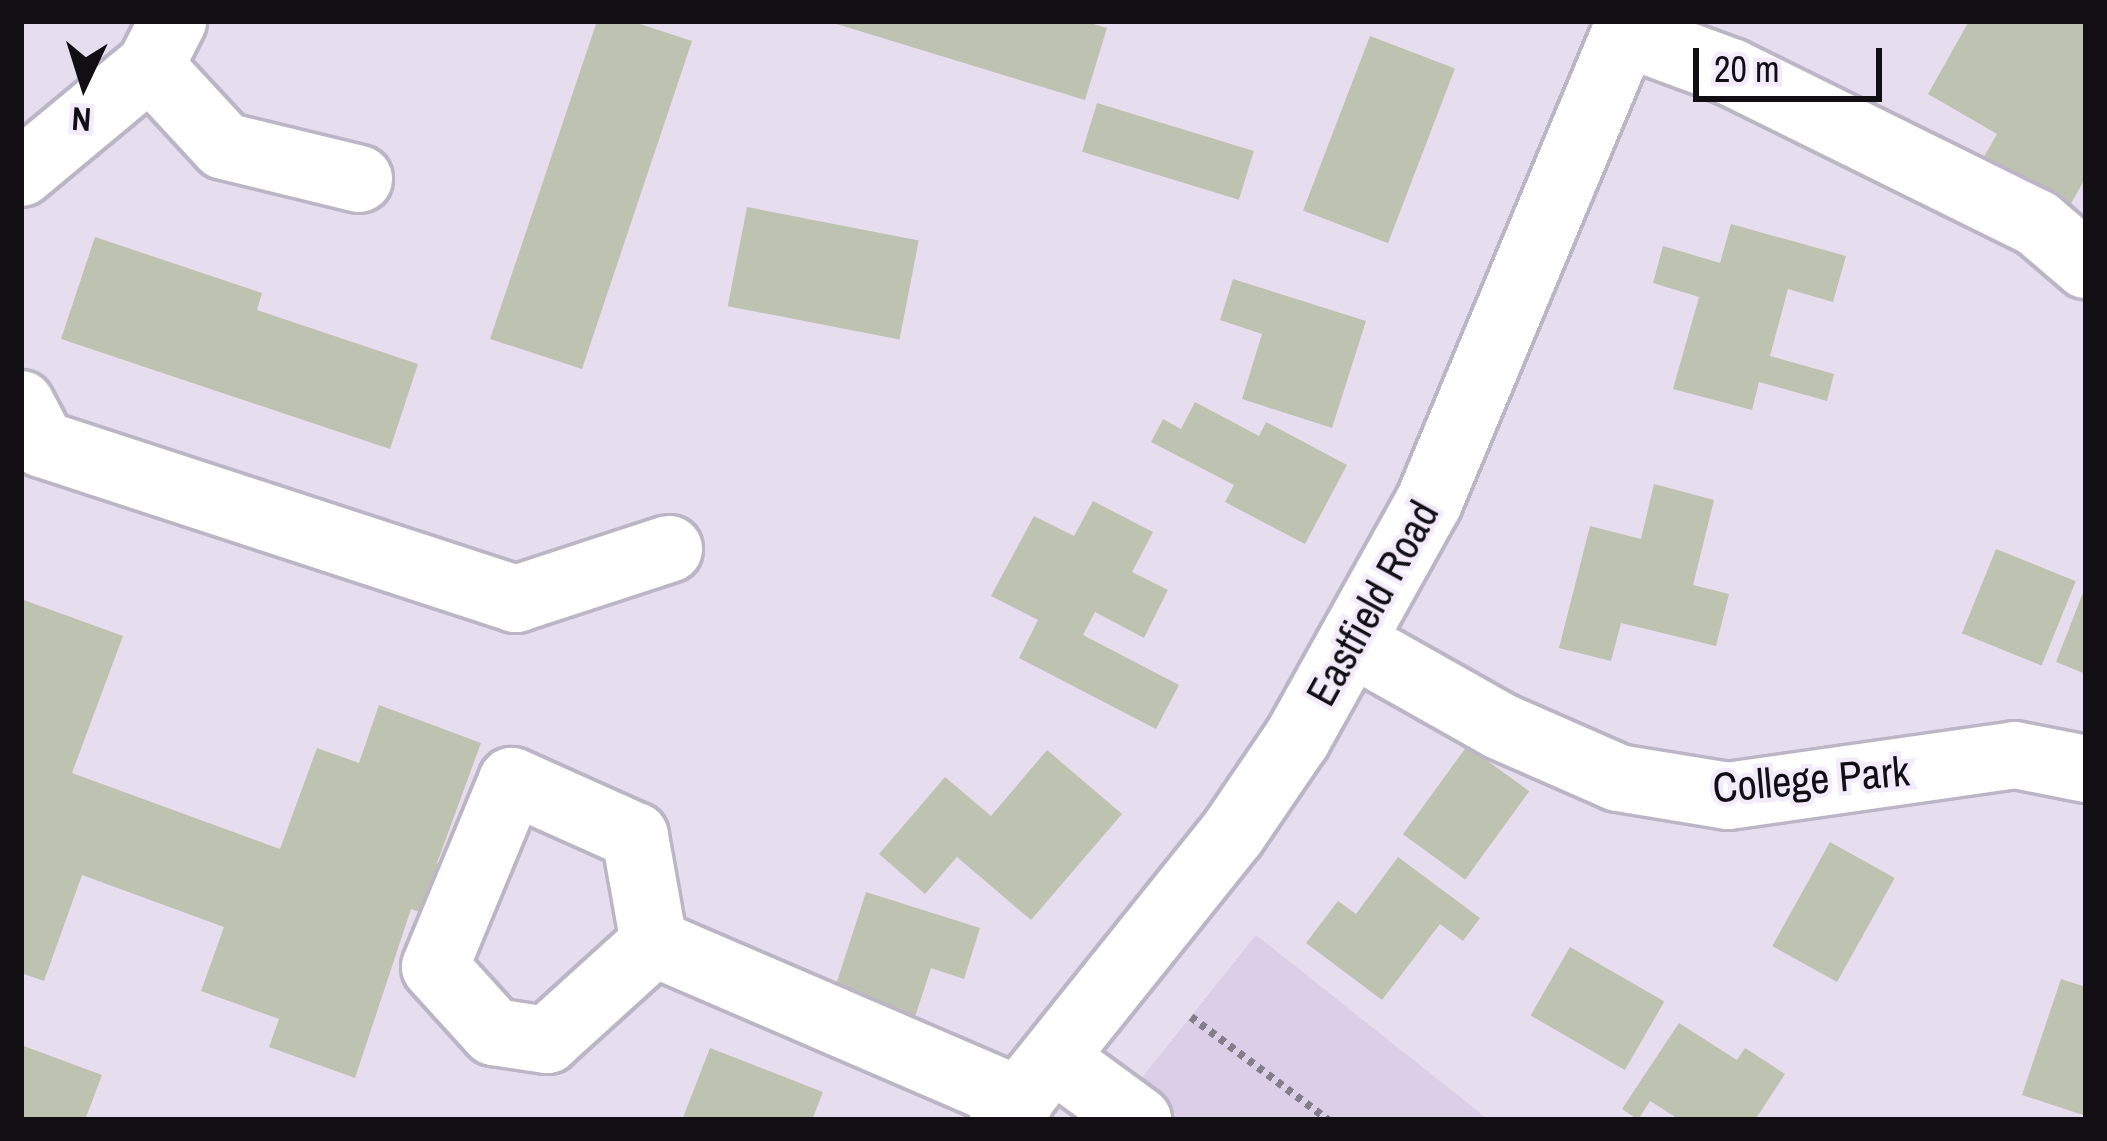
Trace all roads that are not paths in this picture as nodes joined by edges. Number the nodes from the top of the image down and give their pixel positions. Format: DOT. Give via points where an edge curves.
graph roads {
  1 [pos="1627,27"];
  2 [pos="161,43"];
  3 [pos="21,173"];
  4 [pos="358,179"];
  5 [pos="2086,265"];
  6 [pos="21,404"];
  7 [pos="668,549"];
  8 [pos="1351,642"];
  9 [pos="2086,769"];
  10 [pos="655,943"];
  11 [pos="1026,1094"];
  12 [pos="1138,1120"];
  1 -- 5 [label="street" via="2037,223"];
  1 -- 8 [label="street, Eastfield Road" via="1429,502"];
  2 -- 3 [label="street"];
  2 -- 4 [label="street" via="224,146"];
  6 -- 7 [label="street" via="42,444 516,599"];
  8 -- 9 [label="street, College Park" via="1502,727 1618,778 1728,796 2015,754"];
  8 -- 11 [label="street, Eastfield Road" via="1233,832"];
  10 -- 11 [label="street"];
  11 -- 12 [label="street"];
}
